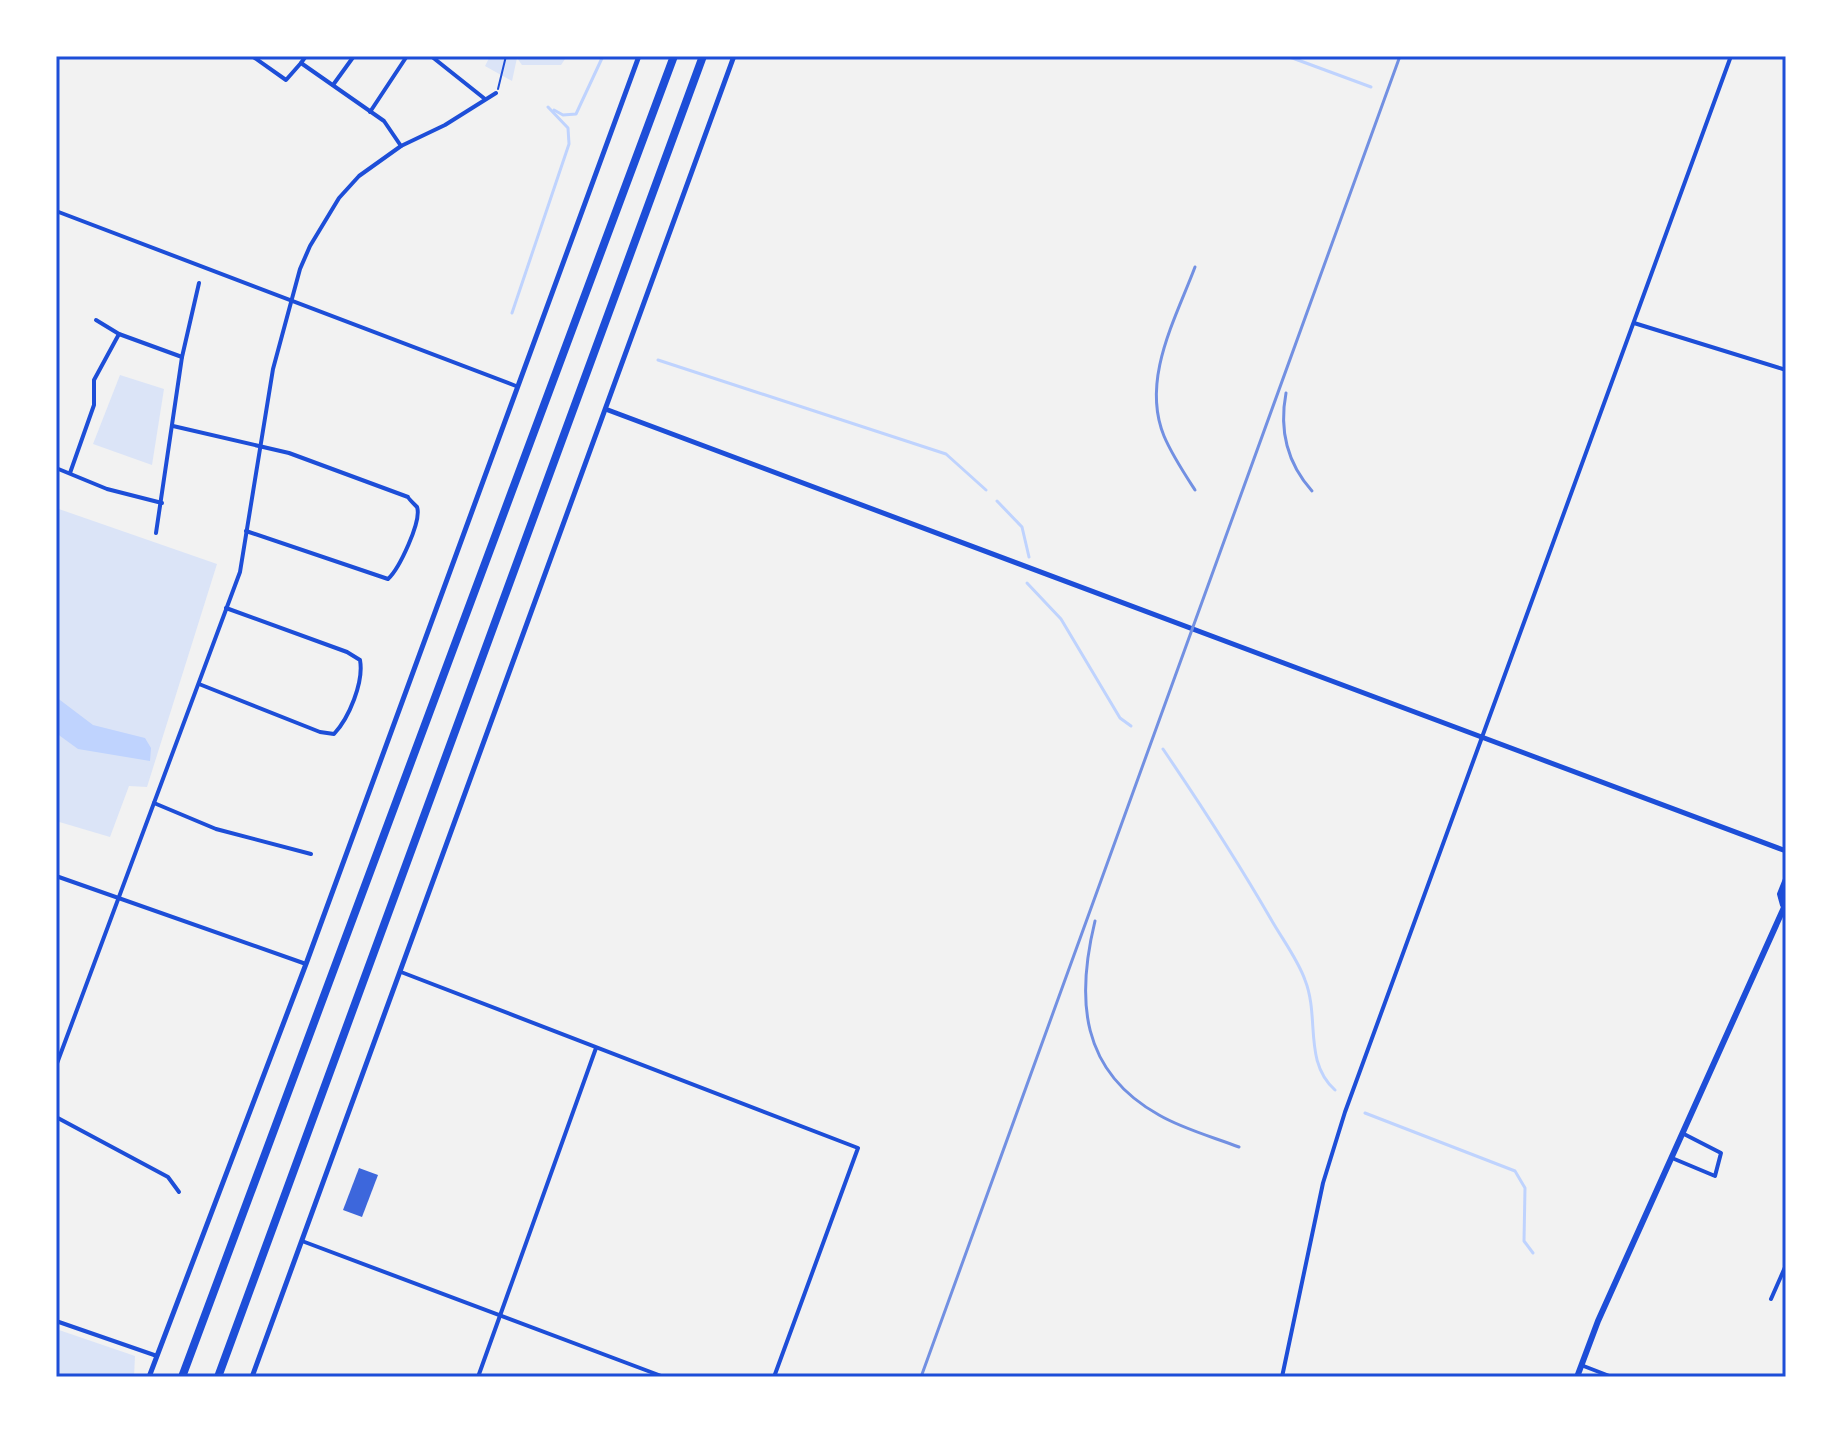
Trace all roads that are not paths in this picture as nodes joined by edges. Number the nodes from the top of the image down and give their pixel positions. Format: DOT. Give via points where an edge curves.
graph roads {
  1 [pos="252,56"];
  2 [pos="306,56"];
  3 [pos="354,56"];
  4 [pos="407,56"];
  5 [pos="431,56"];
  6 [pos="639,56"];
  7 [pos="674,56"];
  8 [pos="703,56"];
  9 [pos="734,56"];
  10 [pos="1731,56"];
  11 [pos="301,63"];
  12 [pos="333,85"];
  13 [pos="496,93"];
  14 [pos="486,99"];
  15 [pos="370,112"];
  16 [pos="401,146"];
  17 [pos="56,213"];
  18 [pos="199,283"];
  19 [pos="291,300"];
  20 [pos="96,320"];
  21 [pos="1634,323"];
  22 [pos="119,334"];
  23 [pos="182,357"];
  24 [pos="1786,370"];
  25 [pos="516,386"];
  26 [pos="608,410"];
  27 [pos="173,426"];
  28 [pos="259,445"];
  29 [pos="56,468"];
  30 [pos="70,473"];
  31 [pos="162,503"];
  32 [pos="246,531"];
  33 [pos="156,533"];
  34 [pos="226,608"];
  35 [pos="199,684"];
  36 [pos="1483,736"];
  37 [pos="153,803"];
  38 [pos="1786,851"];
  39 [pos="311,854"];
  40 [pos="56,876"];
  41 [pos="1786,879"];
  42 [pos="117,896"];
  43 [pos="1785,904"];
  44 [pos="306,964"];
  45 [pos="401,972"];
  46 [pos="596,1048"];
  47 [pos="56,1066"];
  48 [pos="56,1117"];
  49 [pos="1682,1133"];
  50 [pos="1672,1158"];
  51 [pos="179,1192"];
  52 [pos="302,1241"];
  53 [pos="1786,1265"];
  54 [pos="1771,1299"];
  55 [pos="501,1314"];
  56 [pos="56,1321"];
  57 [pos="157,1356"];
  58 [pos="1581,1365"];
  59 [pos="149,1377"];
  60 [pos="182,1377"];
  61 [pos="218,1377"];
  62 [pos="252,1377"];
  63 [pos="478,1377"];
  64 [pos="664,1377"];
  65 [pos="774,1377"];
  66 [pos="1282,1377"];
  67 [pos="1577,1377"];
  68 [pos="1612,1377"];
  1 -- 11 [label="street" via="286,80"];
  2 -- 11 [label="street"];
  3 -- 12 [label="street"];
  4 -- 15 [label="street"];
  5 -- 14 [label="street"];
  6 -- 25 [label="street"];
  7 -- 60 [label="highway"];
  8 -- 61 [label="highway"];
  9 -- 26 [label="street"];
  10 -- 21 [label="street"];
  11 -- 12 [label="street"];
  12 -- 15 [label="street"];
  13 -- 14 [label="street"];
  14 -- 16 [label="street"];
  15 -- 16 [label="street" via="384,121"];
  16 -- 19 [label="street" via="359,176 339,198 310,246"];
  17 -- 19 [label="street"];
  18 -- 23 [label="street"];
  19 -- 25 [label="street"];
  19 -- 28 [label="street"];
  20 -- 22 [label="street"];
  21 -- 24 [label="street"];
  21 -- 36 [label="street"];
  22 -- 23 [label="street"];
  22 -- 30 [label="street" via="94,380 94,405"];
  23 -- 27 [label="street"];
  25 -- 44 [label="street"];
  26 -- 36 [label="street"];
  26 -- 45 [label="street"];
  27 -- 28 [label="street"];
  27 -- 31 [label="street"];
  28 -- 32 [label="street"];
  28 -- 32 [label="street" via="408,497 417,519 397,570 388,579"];
  29 -- 30 [label="street"];
  30 -- 31 [label="street"];
  31 -- 33 [label="street"];
  32 -- 34 [label="street" via="240,572"];
  34 -- 35 [label="street"];
  34 -- 35 [label="street" via="347,652 360,660 362,672 334,734"];
  35 -- 37 [label="street"];
  36 -- 38 [label="street"];
  36 -- 66 [label="street" via="1340,1127"];
  37 -- 39 [label="street" via="216,829"];
  37 -- 42 [label="street"];
  40 -- 42 [label="street"];
  41 -- 43 [label="main road" via="1780,894"];
  42 -- 44 [label="street"];
  42 -- 47 [label="street"];
  43 -- 49 [label="main road"];
  44 -- 57 [label="street"];
  45 -- 46 [label="street"];
  45 -- 52 [label="street"];
  46 -- 55 [label="street"];
  46 -- 65 [label="street" via="858,1148"];
  48 -- 51 [label="street" via="168,1177"];
  49 -- 50 [label="main road"];
  49 -- 50 [label="street" via="1721,1153 1715,1176"];
  50 -- 58 [label="main road"];
  52 -- 55 [label="street"];
  52 -- 62 [label="street"];
  53 -- 54 [label="street"];
  55 -- 63 [label="street"];
  55 -- 64 [label="street"];
  56 -- 57 [label="street"];
  57 -- 59 [label="street"];
  58 -- 67 [label="main road"];
  58 -- 68 [label="street"];
}
